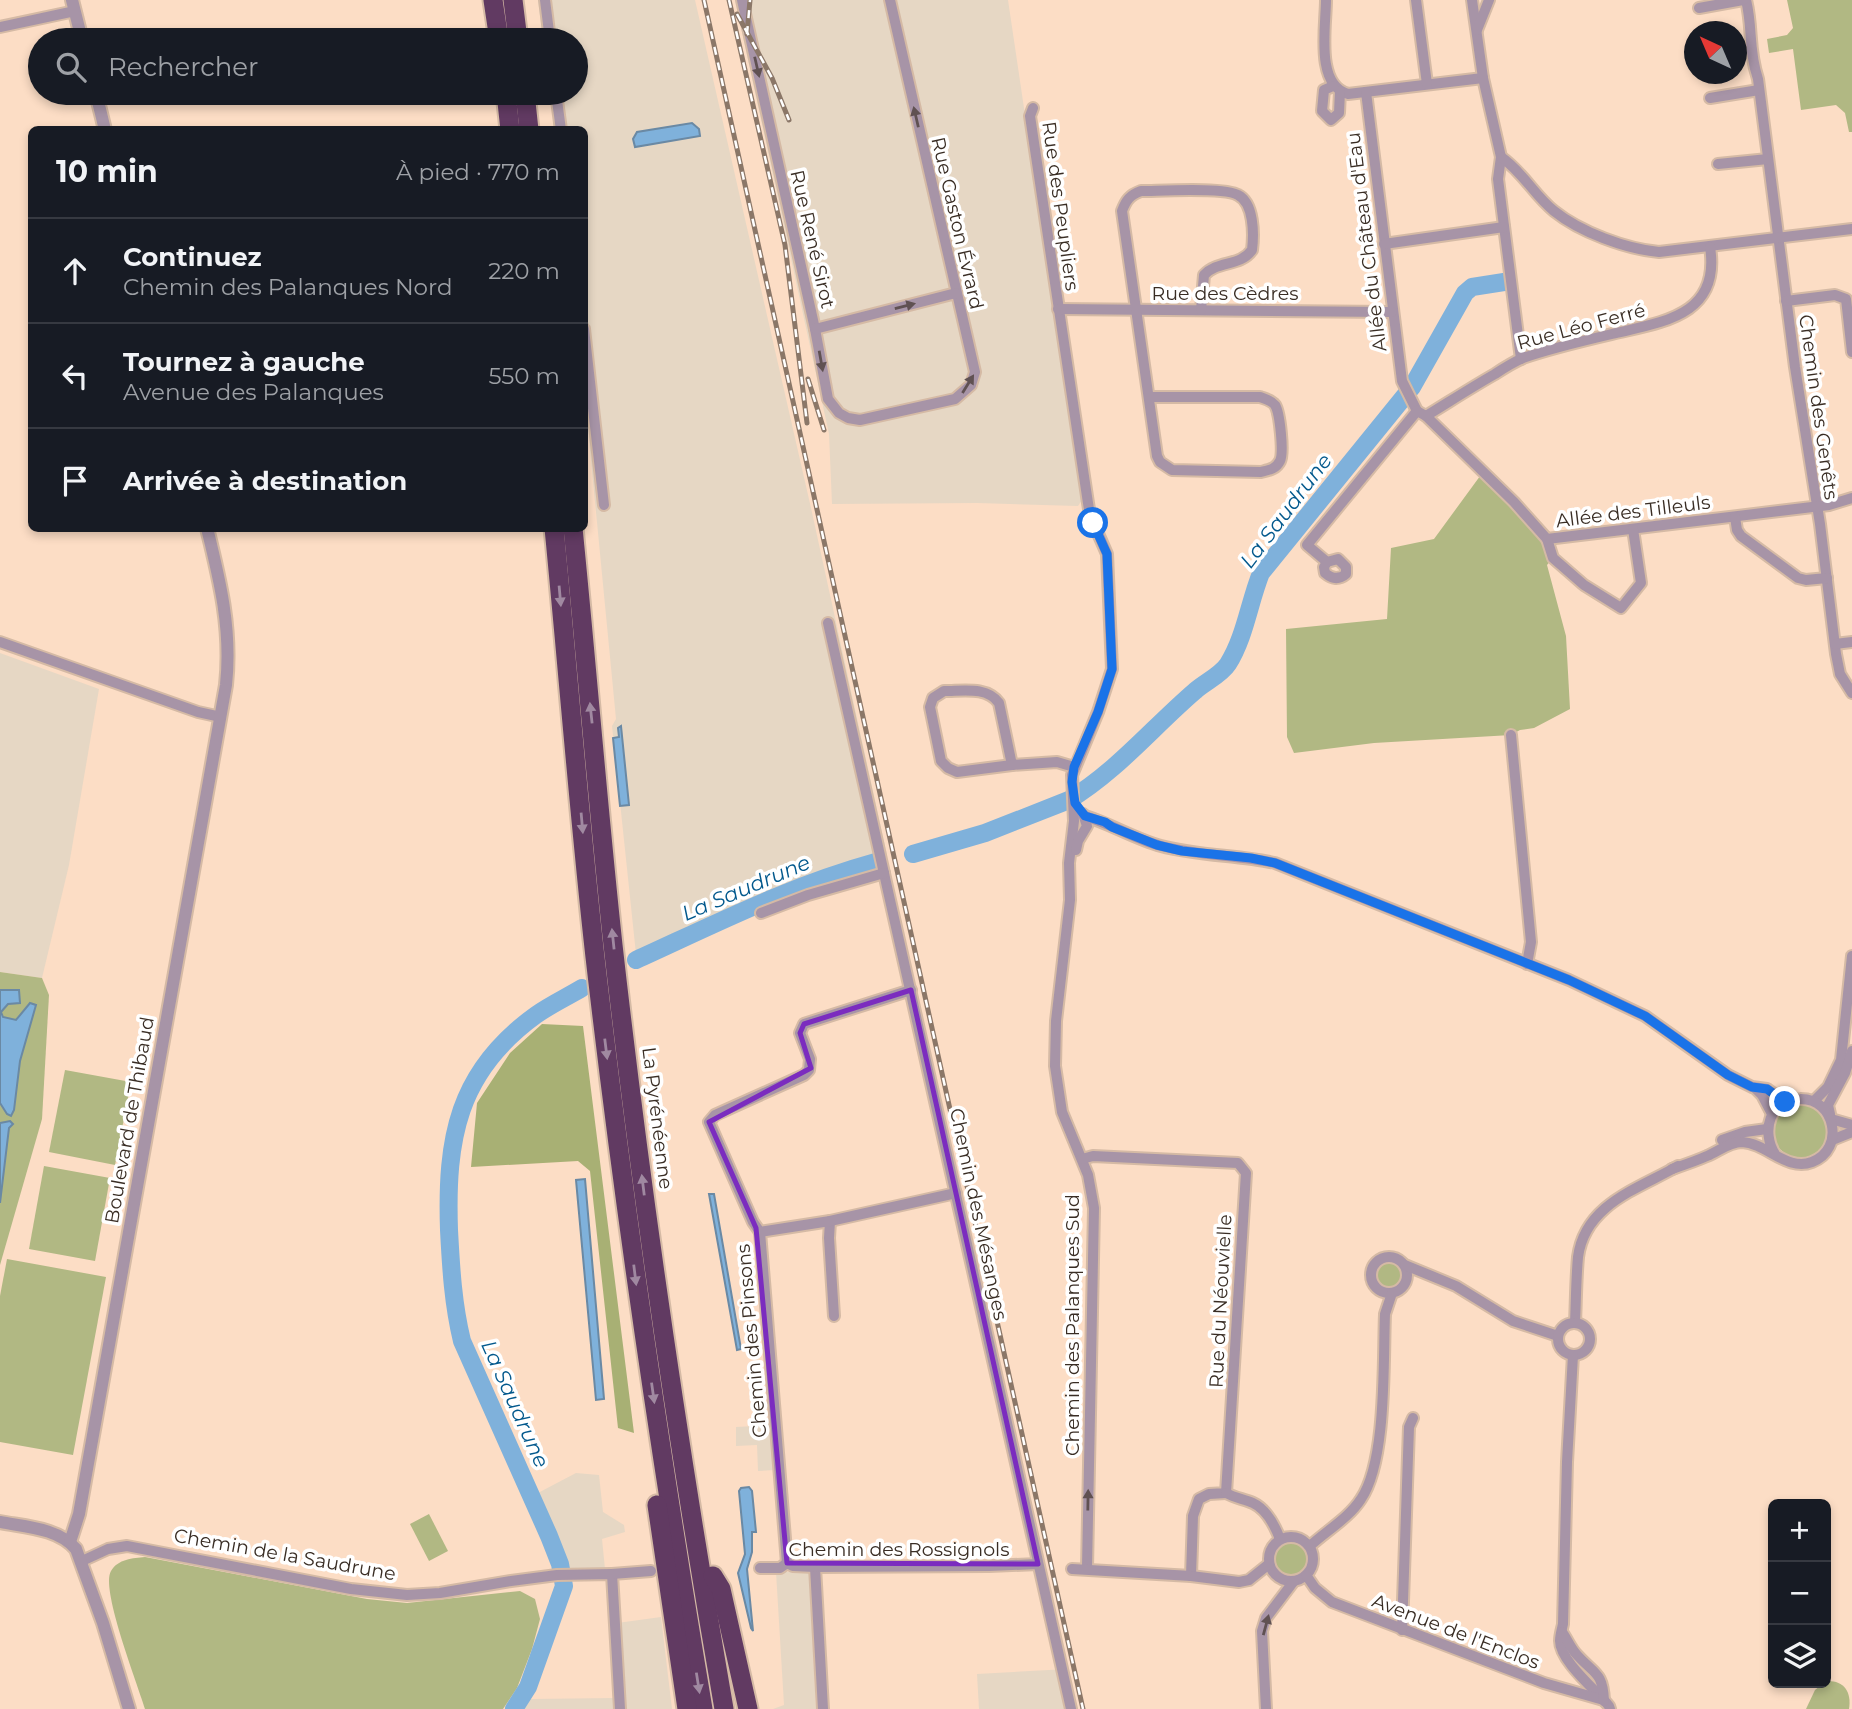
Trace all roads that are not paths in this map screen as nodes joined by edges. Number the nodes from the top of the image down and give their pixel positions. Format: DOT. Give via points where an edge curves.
graph roads {
  1 [pos="493,0"];
  2 [pos="513,0"];
  3 [pos="545,0"];
  4 [pos="742,0"];
  5 [pos="890,0"];
  6 [pos="1326,0"];
  7 [pos="1416,0"];
  8 [pos="1472,0"];
  9 [pos="1489,0"];
  10 [pos="1745,0"];
  11 [pos="73,5"];
  12 [pos="1699,8"];
  13 [pos="0,27"];
  14 [pos="79,28"];
  15 [pos="497,28"];
  16 [pos="516,28"];
  17 [pos="548,28"];
  18 [pos="1476,30"];
  19 [pos="1483,78"];
  20 [pos="1427,84"];
  21 [pos="1759,90"];
  22 [pos="1366,92"];
  23 [pos="1710,98"];
  24 [pos="99,105"];
  25 [pos="507,105"];
  26 [pos="526,105"];
  27 [pos="558,105"];
  28 [pos="1032,108"];
  29 [pos="104,126"];
  30 [pos="510,126"];
  31 [pos="529,126"];
  32 [pos="560,126"];
  33 [pos="1501,157"];
  34 [pos="1768,159"];
  35 [pos="1718,164"];
  36 [pos="1504,227"];
  37 [pos="1852,229"];
  38 [pos="1779,243"];
  39 [pos="1384,244"];
  40 [pos="1710,247"];
  41 [pos="956,293"];
  42 [pos="1786,301"];
  43 [pos="1058,309"];
  44 [pos="1136,310"];
  45 [pos="1201,310"];
  46 [pos="1392,312"];
  47 [pos="815,329"];
  48 [pos="1852,352"];
  49 [pos="1521,359"];
  50 [pos="588,363"];
  51 [pos="1149,397"];
  52 [pos="1418,409"];
  53 [pos="908,410"];
  54 [pos="1852,498"];
  55 [pos="604,505"];
  56 [pos="1816,506"];
  57 [pos="1735,517"];
  58 [pos="1633,530"];
  59 [pos="208,532"];
  60 [pos="554,532"];
  61 [pos="573,532"];
  62 [pos="1547,539"];
  63 [pos="1328,562"];
  64 [pos="1827,578"];
  65 [pos="828,623"];
  66 [pos="0,642"];
  67 [pos="1852,642"];
  68 [pos="1835,644"];
  69 [pos="1852,693"];
  70 [pos="220,717"];
  71 [pos="1511,735"];
  72 [pos="1012,765"];
  73 [pos="1074,767"];
  74 [pos="1082,821"];
  75 [pos="884,873"];
  76 [pos="761,913"];
  77 [pos="1852,956"];
  78 [pos="1527,964"];
  79 [pos="911,990"];
  80 [pos="1848,995"];
  81 [pos="1852,1011"];
  82 [pos="1852,1051"];
  83 [pos="1755,1088"];
  84 [pos="1814,1101"];
  85 [pos="1785,1102"];
  86 [pos="1772,1114"];
  87 [pos="1831,1118"];
  88 [pos="1852,1125"];
  89 [pos="1767,1129"];
  90 [pos="1852,1132"];
  91 [pos="1832,1140"];
  92 [pos="1775,1154"];
  93 [pos="1082,1159"];
  94 [pos="1672,1169"];
  95 [pos="956,1193"];
  96 [pos="830,1221"];
  97 [pos="760,1231"];
  98 [pos="1405,1265"];
  99 [pos="656,1277"];
  100 [pos="1434,1277"];
  101 [pos="1405,1285"];
  102 [pos="1379,1291"];
  103 [pos="1392,1293"];
  104 [pos="1385,1314"];
  105 [pos="834,1317"];
  106 [pos="1574,1323"];
  107 [pos="1558,1336"];
  108 [pos="1573,1355"];
  109 [pos="1413,1418"];
  110 [pos="1226,1493"];
  111 [pos="0,1522"];
  112 [pos="1280,1539"];
  113 [pos="70,1542"];
  114 [pos="1310,1546"];
  115 [pos="82,1561"];
  116 [pos="787,1563"];
  117 [pos="1038,1564"];
  118 [pos="1269,1564"];
  119 [pos="815,1567"];
  120 [pos="760,1568"];
  121 [pos="1087,1568"];
  122 [pos="1072,1569"];
  123 [pos="651,1571"];
  124 [pos="612,1574"];
  125 [pos="1306,1575"];
  126 [pos="713,1576"];
  127 [pos="1191,1576"];
  128 [pos="1294,1581"];
  129 [pos="1402,1630"];
  130 [pos="1606,1706"];
  131 [pos="691,1708"];
  132 [pos="130,1709"];
  133 [pos="620,1709"];
  134 [pos="724,1709"];
  135 [pos="735,1709"];
  136 [pos="748,1709"];
  137 [pos="824,1709"];
  138 [pos="1071,1709"];
  139 [pos="1266,1709"];
  1 -- 15 [label="highway"];
  2 -- 16 [label="highway"];
  3 -- 17 [label="street"];
  4 -- 47 [label="street, Rue René Sirot, one-way"];
  41 -- 5 [label="street, Rue Gaston Évrard, one-way"];
  6 -- 22 [label="street" via="1323,29 1329,79 1336,89 1348,94"];
  7 -- 20 [label="street"];
  8 -- 18 [label="street"];
  9 -- 18 [label="street"];
  10 -- 12 [label="street"];
  10 -- 21 [label="street, Chemin des Genêts"];
  11 -- 13 [label="street"];
  11 -- 14 [label="street"];
  18 -- 19 [label="street"];
  19 -- 20 [label="street"];
  19 -- 33 [label="street"];
  20 -- 22 [label="street"];
  21 -- 23 [label="street"];
  21 -- 34 [label="street, Chemin des Genêts"];
  22 -- 39 [label="street, Allée du Château d'Eau"];
  24 -- 29 [label="street"];
  25 -- 30 [label="highway"];
  26 -- 31 [label="highway"];
  27 -- 32 [label="street"];
  28 -- 43 [label="street, Rue des Peupliers"];
  33 -- 36 [label="street" via="1497,179"];
  33 -- 40 [label="street" via="1554,211 1625,246 1659,252"];
  34 -- 35 [label="street"];
  34 -- 38 [label="street, Chemin des Genêts"];
  36 -- 39 [label="street"];
  36 -- 49 [label="street"];
  37 -- 38 [label="street"];
  38 -- 40 [label="street"];
  38 -- 42 [label="street, Chemin des Genêts"];
  39 -- 46 [label="street, Allée du Château d'Eau"];
  40 -- 49 [label="street, Rue Léo Ferré" via="1706,288 1684,313 1659,324"];
  47 -- 41 [label="street, one-way"];
  53 -- 41 [label="street, Rue Gaston Évrard, one-way" via="955,399 971,385 975,372"];
  42 -- 48 [label="street" via="1843,296 1848,304"];
  42 -- 56 [label="street, Chemin des Genêts"];
  43 -- 44 [label="street, Rue des Cèdres"];
  43 -- 73 [label="street, Rue des Peupliers" via="1089,508 1107,554 1112,669"];
  44 -- 45 [label="street, Rue des Cèdres"];
  44 -- 45 [label="street" via="1122,211 1125,201 1141,191 1231,192 1249,207 1252,250 1242,260 1204,275"];
  44 -- 51 [label="street"];
  45 -- 46 [label="street, Rue des Cèdres"];
  46 -- 52 [label="street, Allée du Château d'Eau" via="1404,388"];
  47 -- 53 [label="street, Rue René Sirot, one-way" via="832,407 860,420"];
  49 -- 52 [label="street, Rue Léo Ferré"];
  50 -- 55 [label="street"];
  51 -- 51 [label="street" via="1157,456 1165,467 1261,472 1280,463 1278,414 1269,400"];
  52 -- 62 [label="street, Allée des Tilleuls"];
  52 -- 63 [label="street, Rue Léo Ferré" via="1307,545"];
  54 -- 56 [label="street, Allée des Tilleuls"];
  56 -- 57 [label="street, Allée des Tilleuls"];
  56 -- 64 [label="street, Chemin des Genêts"];
  57 -- 58 [label="street, Allée des Tilleuls"];
  57 -- 64 [label="street" via="1741,536 1798,578"];
  58 -- 62 [label="street, Allée des Tilleuls"];
  58 -- 62 [label="street" via="1641,583 1621,608 1553,558"];
  59 -- 70 [label="street, Boulevard de Thibaud" via="229,633 228,676"];
  60 -- 131 [label="highway, one-way" via="595,954 657,1422 650,1444 664,1564"];
  99 -- 61 [label="highway, La Pyrénéenne, one-way" via="613,944"];
  64 -- 68 [label="street, Chemin des Genêts"];
  65 -- 75 [label="street, Chemin des Mésanges"];
  66 -- 70 [label="street"];
  67 -- 68 [label="street"];
  68 -- 69 [label="street, Chemin des Genêts" via="1840,674"];
  70 -- 113 [label="street, Boulevard de Thibaud" via="79,1514"];
  71 -- 78 [label="street" via="1531,942"];
  72 -- 72 [label="street" via="994,695 944,691 933,698 930,707 941,761 948,768 957,772"];
  72 -- 73 [label="street" via="1057,762"];
  73 -- 74 [label="street, Rue des Peupliers" via="1072,788"];
  74 -- 78 [label="street" via="1105,822 1182,851 1275,863"];
  74 -- 93 [label="street, Chemin des Palanques Sud" via="1069,863 1055,1066 1062,1112"];
  75 -- 76 [label="street"];
  75 -- 79 [label="street, Chemin des Mésanges"];
  77 -- 80 [label="street"];
  78 -- 83 [label="street" via="1645,1016 1728,1075"];
  79 -- 95 [label="street, Chemin des Mésanges"];
  79 -- 97 [label="street" via="804,1024 800,1032 810,1059 809,1070 709,1122"];
  80 -- 81 [label="street"];
  80 -- 84 [label="street" via="1841,1060 1828,1087"];
  82 -- 87 [label="street" via="1828,1105"];
  83 -- 85 [label="street" via="1767,1089"];
  83 -- 86 [label="street"];
  84 -- 85 [label="street"];
  84 -- 87 [label="street"];
  85 -- 86 [label="street"];
  86 -- 89 [label="street"];
  87 -- 88 [label="street"];
  87 -- 91 [label="street"];
  89 -- 92 [label="street"];
  89 -- 94 [label="street" via="1726,1139"];
  90 -- 91 [label="street"];
  91 -- 92 [label="street" via="1813,1162 1793,1164"];
  92 -- 94 [label="street" via="1765,1147 1736,1143"];
  93 -- 110 [label="street, Rue du Néouvielle" via="1238,1163 1246,1172"];
  121 -- 93 [label="street, Chemin des Palanques Sud, one-way" via="1093,1190"];
  94 -- 106 [label="street" via="1606,1206 1591,1220 1579,1255"];
  95 -- 96 [label="street, Chemin des Pinsons"];
  95 -- 117 [label="street, Chemin des Mésanges"];
  96 -- 97 [label="street, Chemin des Pinsons"];
  96 -- 105 [label="street"];
  97 -- 116 [label="street, Chemin des Pinsons"];
  98 -- 100 [label="street"];
  98 -- 101 [label="street"];
  98 -- 102 [label="street" via="1390,1256 1378,1260 1371,1275"];
  99 -- 126 [label="highway" via="666,1286"];
  99 -- 134 [label="highway, La Pyrénéenne"];
  100 -- 101 [label="street"];
  100 -- 107 [label="street" via="1513,1321"];
  101 -- 103 [label="street"];
  102 -- 103 [label="street"];
  102 -- 104 [label="street"];
  103 -- 104 [label="street"];
  104 -- 114 [label="street" via="1373,1476 1344,1518"];
  106 -- 107 [label="street" via="1564,1326"];
  106 -- 108 [label="street" via="1587,1329 1590,1339 1584,1352"];
  107 -- 108 [label="street" via="1561,1348"];
  108 -- 130 [label="street" via="1560,1642 1563,1653"];
  109 -- 129 [label="street" via="1409,1427"];
  110 -- 112 [label="street" via="1254,1503"];
  110 -- 127 [label="street" via="1199,1499 1193,1516"];
  111 -- 113 [label="street" via="49,1532"];
  112 -- 114 [label="street" via="1293,1536"];
  112 -- 118 [label="street" via="1270,1550"];
  113 -- 115 [label="street"];
  114 -- 125 [label="street" via="1314,1558"];
  115 -- 124 [label="street, Chemin de la Saudrune" via="127,1546 351,1589 407,1595 562,1575"];
  115 -- 132 [label="street"];
  116 -- 119 [label="street, Chemin des Rossignols"];
  116 -- 120 [label="street, Chemin des Rossignols"];
  117 -- 119 [label="street, Chemin des Rossignols"];
  117 -- 138 [label="street, Chemin des Mésanges"];
  118 -- 127 [label="street" via="1244,1581"];
  118 -- 128 [label="street" via="1275,1575"];
  119 -- 137 [label="street"];
  121 -- 122 [label="street"];
  121 -- 127 [label="street"];
  123 -- 124 [label="street, Chemin de la Saudrune"];
  124 -- 133 [label="street"];
  125 -- 128 [label="street"];
  125 -- 129 [label="street, Avenue de l'Enclos" via="1332,1602"];
  126 -- 135 [label="highway"];
  126 -- 136 [label="highway" via="721,1588"];
  139 -- 128 [label="street, one-way" via="1262,1631 1266,1618"];
  129 -- 130 [label="street, Avenue de l'Enclos"];
}
